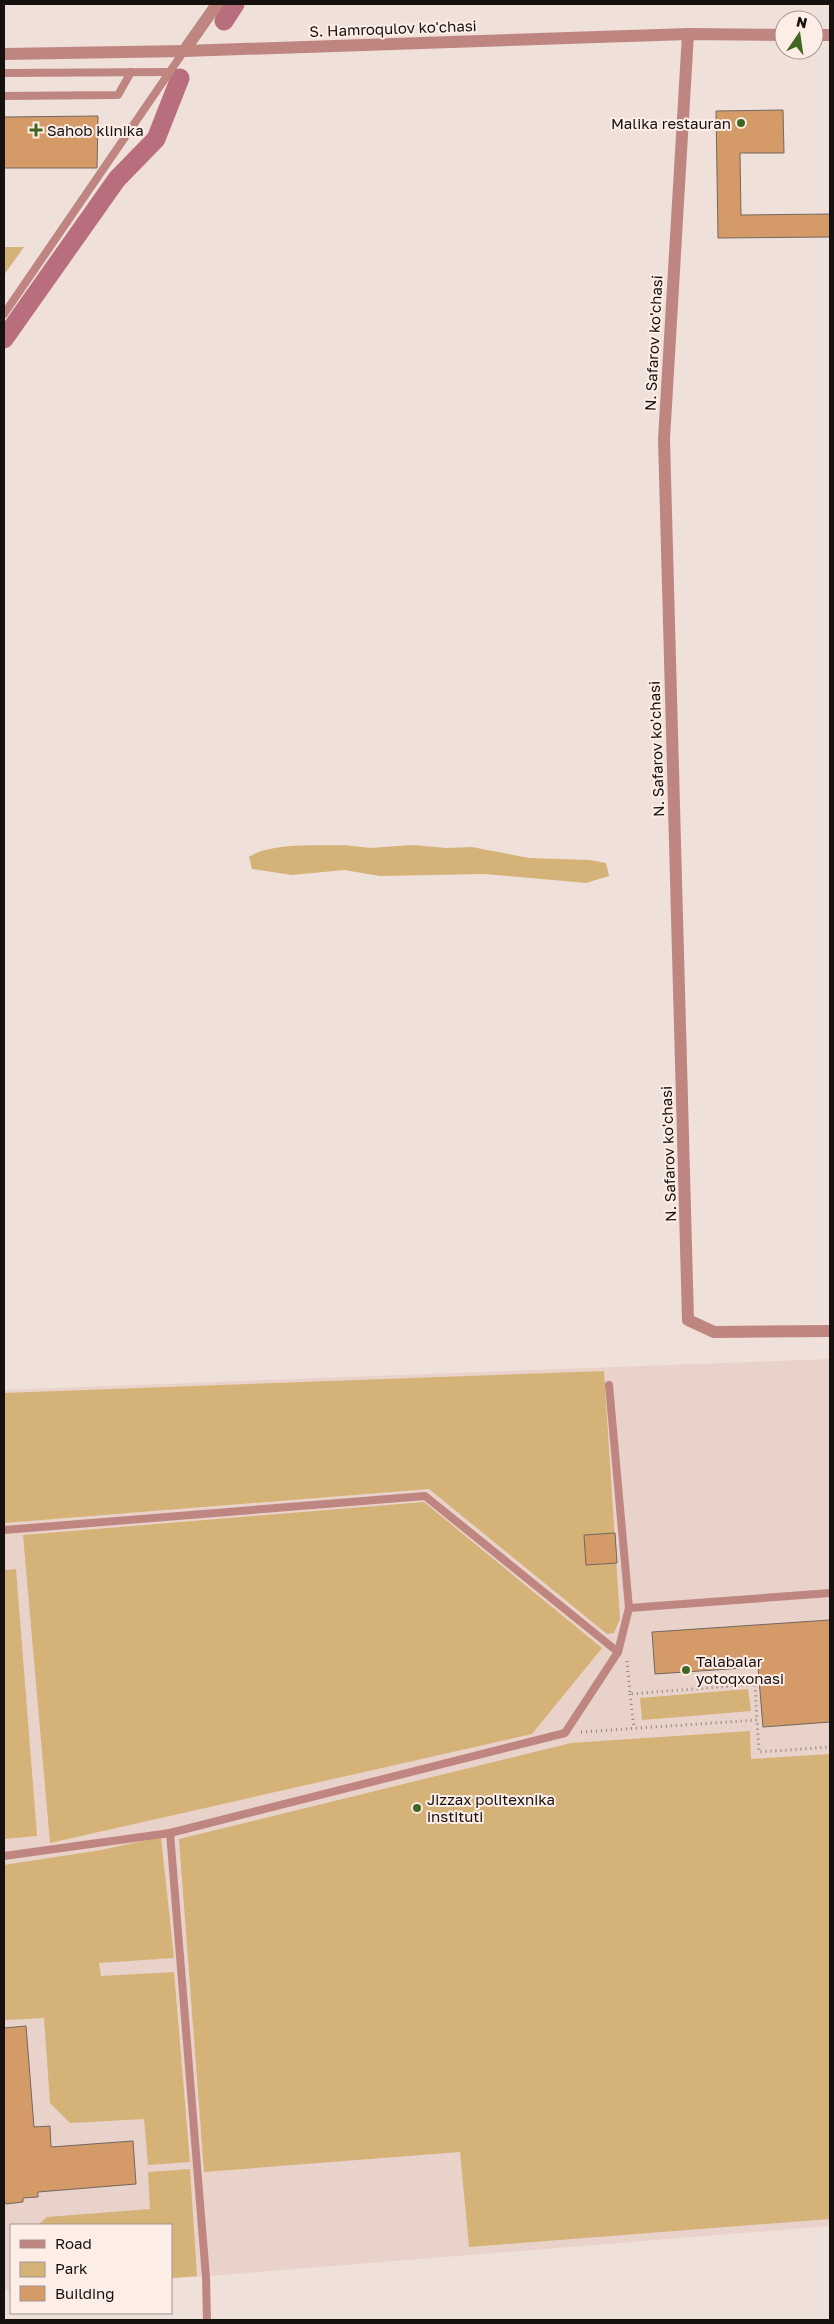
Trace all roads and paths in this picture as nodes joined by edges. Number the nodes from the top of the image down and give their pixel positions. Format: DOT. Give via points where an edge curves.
graph roads {
  1 [pos="217,4"];
  2 [pos="688,34"];
  3 [pos="774,34"];
  4 [pos="184,51"];
  5 [pos="4,54"];
  6 [pos="131,72"];
  7 [pos="170,72"];
  8 [pos="4,73"];
  9 [pos="4,96"];
  10 [pos="4,314"];
  11 [pos="830,1331"];
  12 [pos="609,1385"];
  13 [pos="4,1530"];
  14 [pos="830,1593"];
  15 [pos="629,1608"];
  16 [pos="618,1652"];
  17 [pos="630,1694"];
  18 [pos="757,1720"];
  19 [pos="634,1728"];
  20 [pos="565,1733"];
  21 [pos="830,1747"];
  22 [pos="170,1833"];
  23 [pos="4,1856"];
  24 [pos="207,2320"];
  1 -- 4 [label="street"];
  2 -- 3 [label="street, S. Hamroqulov ko'chasi"];
  2 -- 4 [label="street, S. Hamroqulov ko'chasi"];
  2 -- 11 [label="street, N. Safarov ko'chasi" via="664,439 688,1320 714,1332"];
  4 -- 5 [label="street, S. Hamroqulov ko'chasi"];
  4 -- 7 [label="lane"];
  6 -- 7 [label="lane"];
  6 -- 8 [label="lane"];
  6 -- 9 [label="lane" via="118,94"];
  7 -- 10 [label="lane"];
  12 -- 15 [label="lane"];
  13 -- 16 [label="lane" via="425,1496"];
  14 -- 15 [label="lane"];
  15 -- 16 [label="lane"];
  16 -- 17 [label="path" via="627,1655"];
  16 -- 20 [label="lane"];
  17 -- 18 [label="path" via="755,1684"];
  17 -- 19 [label="path"];
  18 -- 19 [label="path"];
  18 -- 21 [label="path" via="759,1752"];
  19 -- 20 [label="path"];
  20 -- 22 [label="lane"];
  22 -- 23 [label="lane"];
  22 -- 24 [label="lane"];
}
